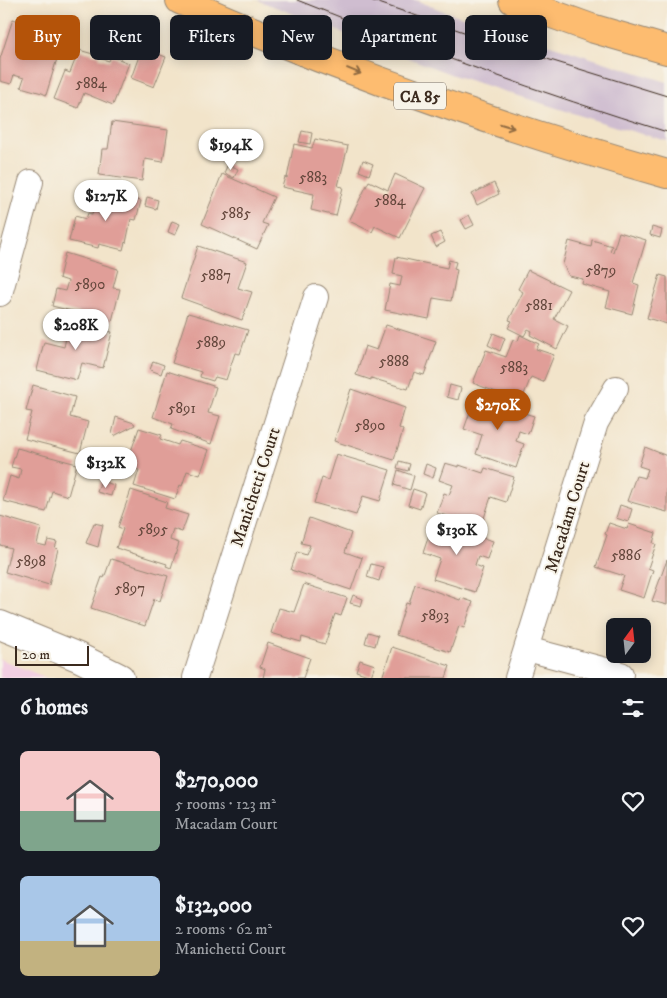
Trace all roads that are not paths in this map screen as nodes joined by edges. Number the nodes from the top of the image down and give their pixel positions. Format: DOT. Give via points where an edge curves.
graph roads {
  1 [pos="180,0"];
  2 [pos="514,0"];
  3 [pos="667,50"];
  4 [pos="667,174"];
  5 [pos="31,182"];
  6 [pos="0,294"];
  7 [pos="316,297"];
  8 [pos="616,388"];
  9 [pos="0,625"];
  10 [pos="527,649"];
  11 [pos="621,674"];
  12 [pos="120,678"];
  13 [pos="195,678"];
  14 [pos="517,678"];
  1 -- 4 [label="highway, CA 85, one-way" via="479,117"];
  2 -- 3 [label="highway" via="591,28"];
  5 -- 6 [label="street"];
  7 -- 13 [label="street, Manichetti Court"];
  8 -- 10 [label="street, Macadam Court" via="596,423"];
  9 -- 12 [label="street"];
  10 -- 11 [label="street"];
  10 -- 14 [label="street, Macadam Court"];
}
